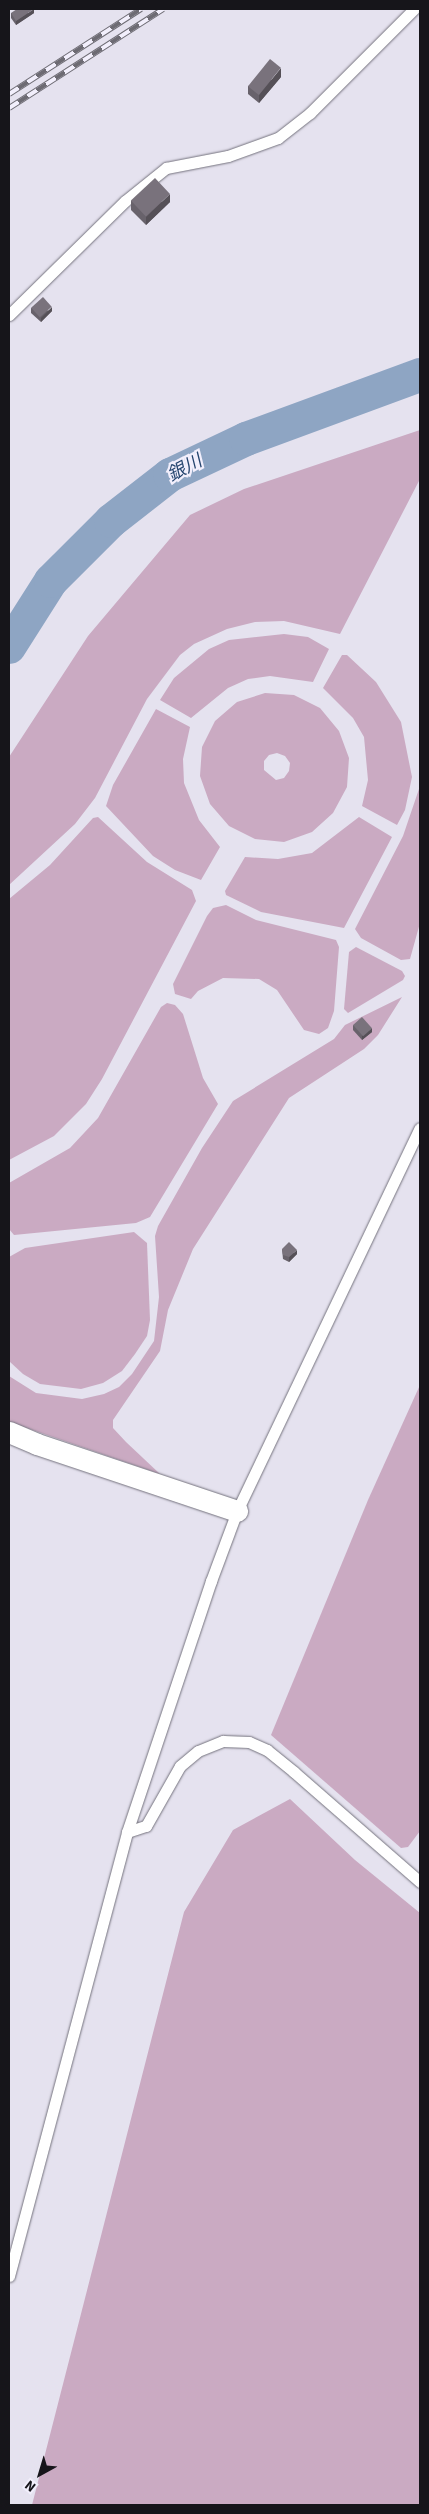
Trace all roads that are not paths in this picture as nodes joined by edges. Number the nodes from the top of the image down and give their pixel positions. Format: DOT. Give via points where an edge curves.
graph roads {
  1 [pos="414,9"];
  2 [pos="9,315"];
  3 [pos="420,1128"];
  4 [pos="9,1432"];
  5 [pos="237,1511"];
  6 [pos="127,1832"];
  7 [pos="420,1882"];
  8 [pos="9,2276"];
  1 -- 2 [label="lane" via="310,114 278,138 228,156 166,168 125,201"];
  3 -- 5 [label="lane"];
  4 -- 5 [label="street"];
  5 -- 6 [label="lane" via="167,1705"];
  6 -- 7 [label="lane" via="146,1826 180,1766 198,1751 223,1741 249,1742 266,1750 294,1772"];
  6 -- 8 [label="lane"];
}
